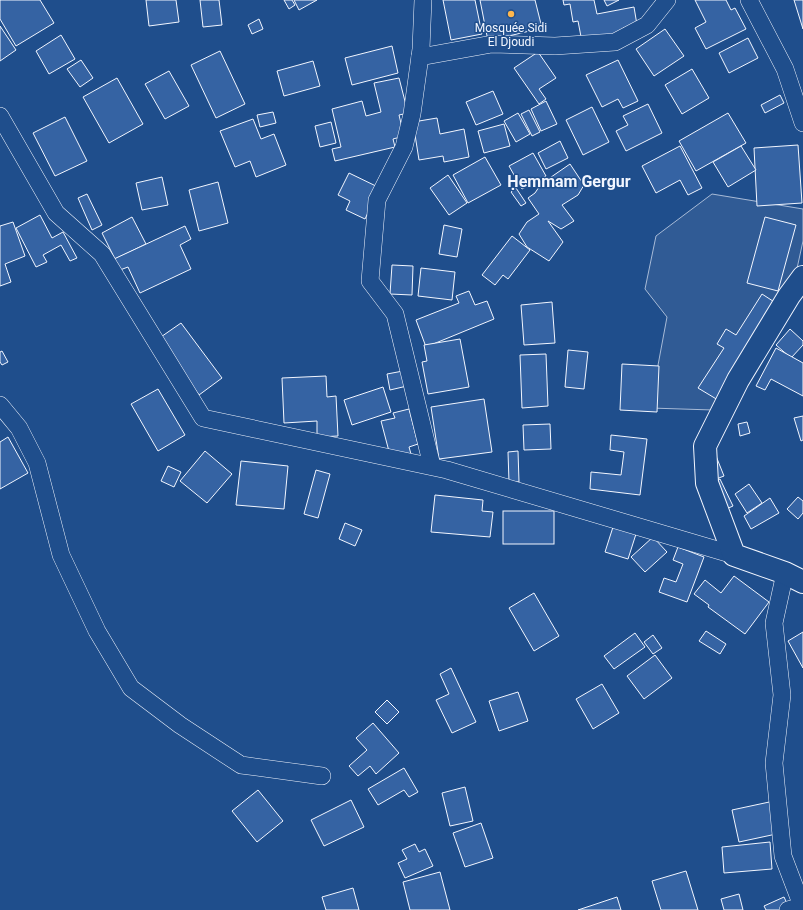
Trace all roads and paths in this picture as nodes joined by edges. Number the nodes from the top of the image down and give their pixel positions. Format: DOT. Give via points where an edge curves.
graph roads {
  1 [pos="423,0"];
  2 [pos="667,0"];
  3 [pos="749,0"];
  4 [pos="420,57"];
  5 [pos="0,116"];
  6 [pos="803,123"];
  7 [pos="803,277"];
  8 [pos="0,405"];
  9 [pos="432,466"];
  10 [pos="734,555"];
  11 [pos="794,578"];
  12 [pos="322,776"];
  13 [pos="788,910"];
  1 -- 4 [label="street"];
  2 -- 4 [label="street" via="647,25 615,42 555,46 492,44"];
  3 -- 6 [label="street" via="785,69"];
  4 -- 9 [label="street" via="412,114 404,147 377,200 370,281 395,314"];
  5 -- 9 [label="street" via="56,213 102,254 203,418"];
  7 -- 10 [label="street" via="738,380 705,446 707,483"];
  8 -- 12 [label="street" via="19,428 37,463 61,555 97,631 131,688 180,725 241,765"];
  9 -- 10 [label="street"];
  10 -- 11 [label="street"];
  11 -- 13 [label="street" via="774,623 782,695 774,763 783,856 802,906"];
}
